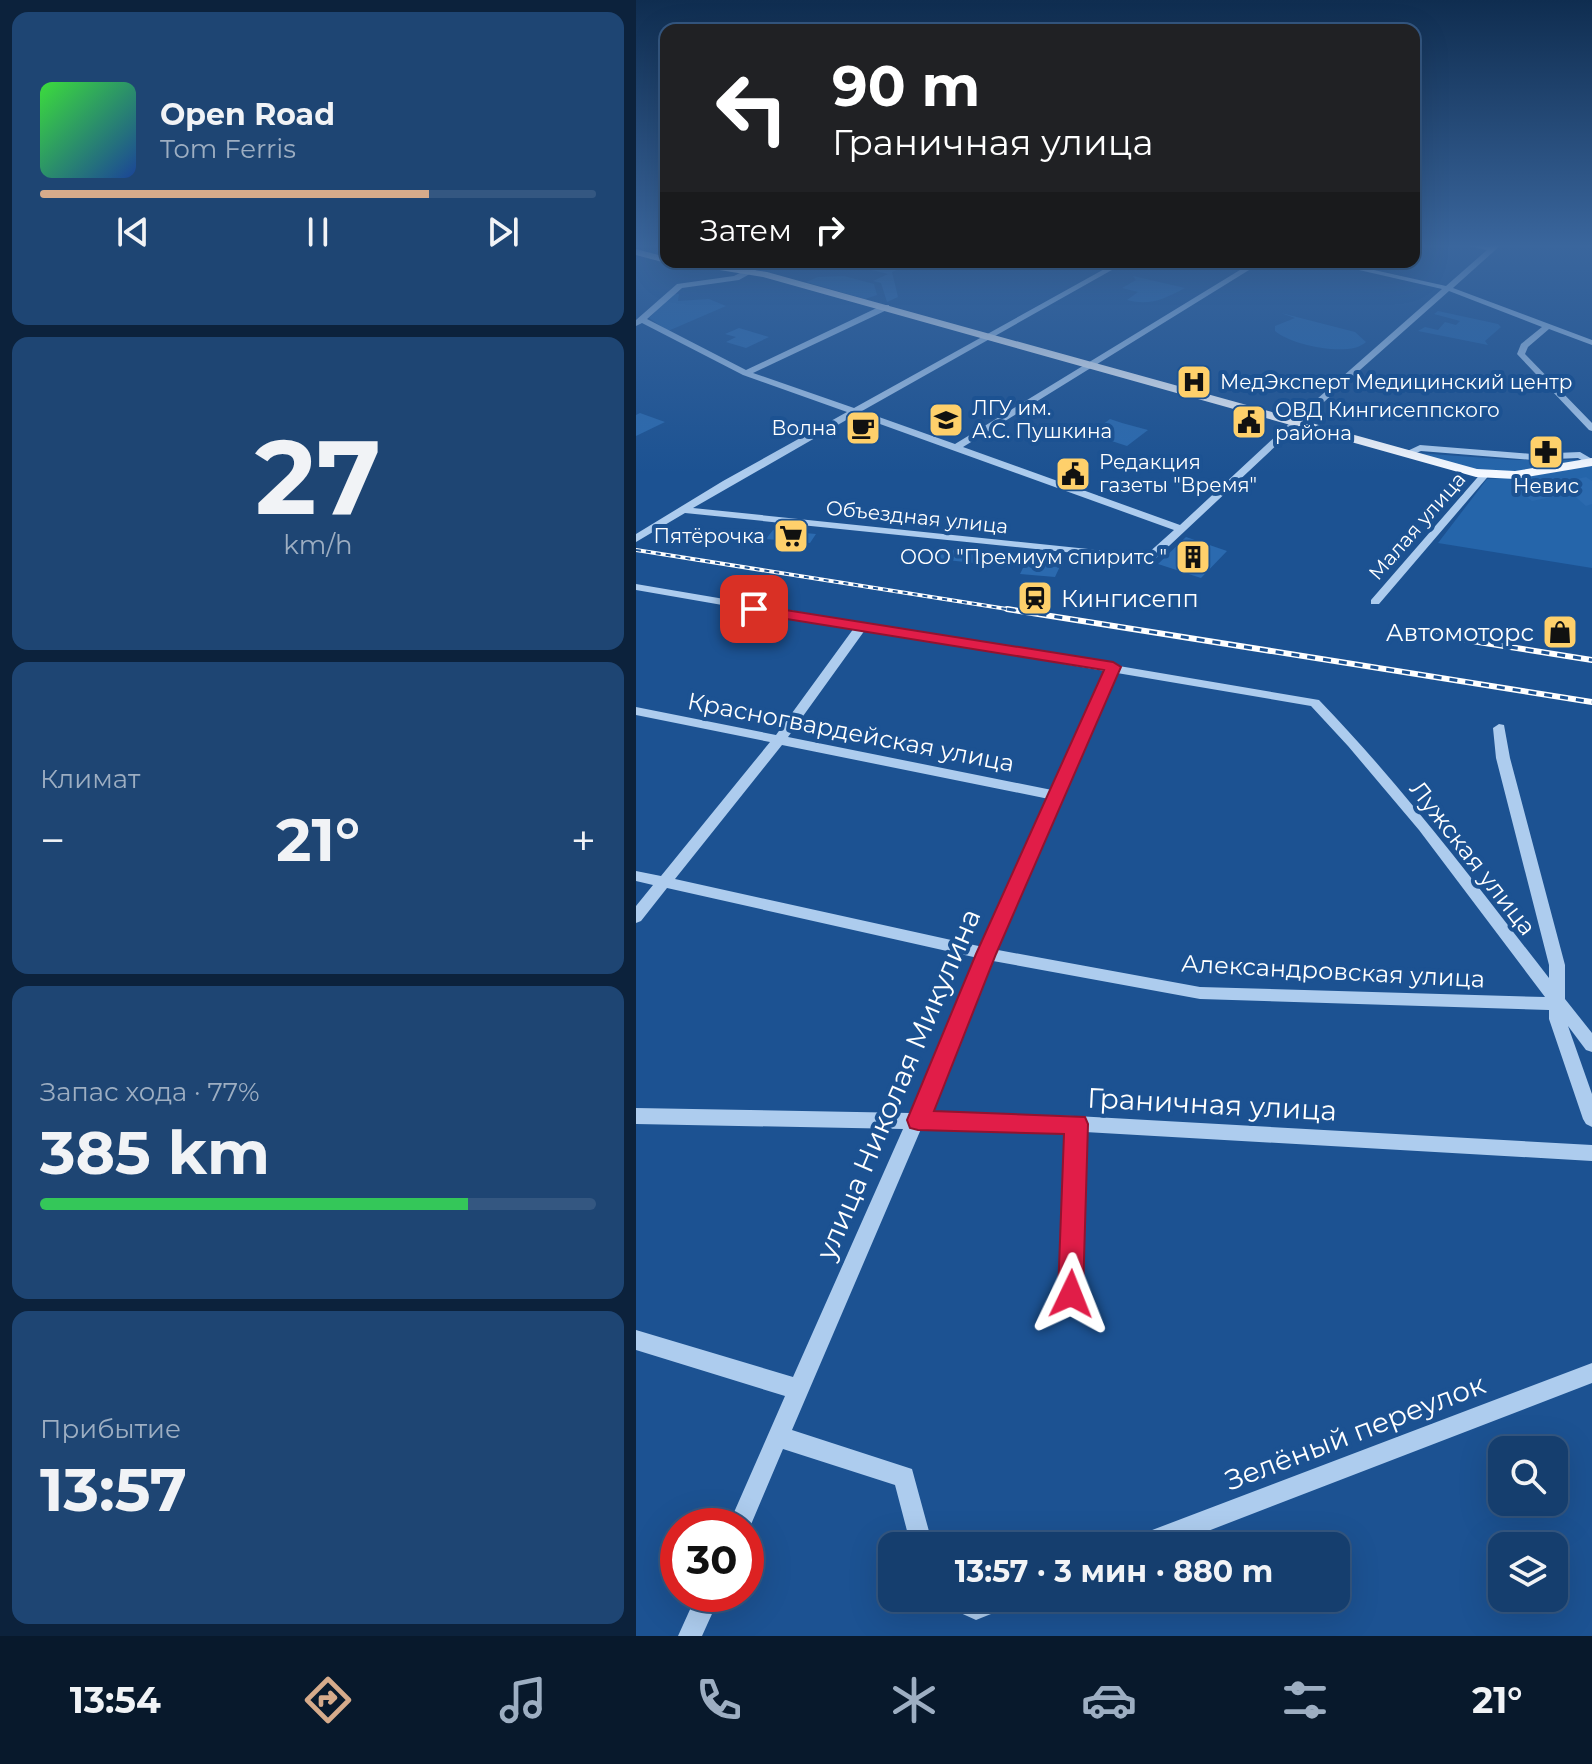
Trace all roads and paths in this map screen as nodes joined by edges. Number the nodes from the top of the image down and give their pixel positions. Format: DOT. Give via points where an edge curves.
graph roads {
  1 [pos="857,320"];
  2 [pos="932,320"];
  3 [pos="1019,320"];
  4 [pos="1165,320"];
  5 [pos="1411,320"];
  6 [pos="1532,320"];
  7 [pos="1532,320"];
  8 [pos="639,322"];
  9 [pos="1548,326"];
  10 [pos="990,337"];
  11 [pos="1592,342"];
  12 [pos="1094,365"];
  13 [pos="746,373"];
  14 [pos="858,411"];
  15 [pos="1296,422"];
  16 [pos="1592,428"];
  17 [pos="957,447"];
  18 [pos="1408,454"];
  19 [pos="1591,462"];
  20 [pos="1486,473"];
  21 [pos="681,510"];
  22 [pos="1182,529"];
  23 [pos="636,539"];
  24 [pos="636,587"];
  25 [pos="1375,602"];
  26 [pos="862,625"];
  27 [pos="1113,667"];
  28 [pos="636,711"];
  29 [pos="1499,728"];
  30 [pos="780,739"];
  31 [pos="1058,796"];
  32 [pos="636,876"];
  33 [pos="664,883"];
  34 [pos="636,917"];
  35 [pos="986,954"];
  36 [pos="1559,1004"];
  37 [pos="1592,1045"];
  38 [pos="636,1116"];
  39 [pos="1592,1119"];
  40 [pos="918,1120"];
  41 [pos="1076,1124"];
  42 [pos="1592,1153"];
  43 [pos="1071,1294"];
  44 [pos="636,1340"];
  45 [pos="1592,1373"];
  46 [pos="797,1389"];
  47 [pos="779,1437"];
  48 [pos="747,1508"];
  49 [pos="918,1532"];
  50 [pos="1176,1532"];
  51 [pos="701,1612"];
  52 [pos="690,1636"];
  1 -- 13 [label="street"];
  2 -- 10 [label="main road"];
  3 -- 10 [label="street"];
  4 -- 12 [label="street"];
  5 -- 15 [label="street"];
  6 -- 9 [label="street"];
  7 -- 11 [label="street"];
  8 -- 13 [label="street"];
  9 -- 11 [label="street"];
  9 -- 16 [label="street" via="1521,354"];
  10 -- 12 [label="main road"];
  10 -- 14 [label="street"];
  12 -- 15 [label="main road"];
  12 -- 17 [label="street"];
  13 -- 14 [label="street"];
  14 -- 17 [label="street"];
  14 -- 21 [label="street"];
  15 -- 18 [label="main road"];
  15 -- 22 [label="street"];
  17 -- 22 [label="street"];
  18 -- 19 [label="street" via="1420,448 1487,456 1580,455"];
  18 -- 20 [label="main road"];
  19 -- 20 [label="main road" via="1534,473"];
  20 -- 25 [label="street, Малая улица"];
  21 -- 22 [label="street, Объездная улица" via="1149,559"];
  21 -- 23 [label="street"];
  24 -- 26 [label="street"];
  26 -- 27 [label="street"];
  26 -- 30 [label="street"];
  27 -- 31 [label="street, улица Николая Микулина"];
  27 -- 36 [label="street, Лужская улица" via="1315,703 1349,737"];
  28 -- 30 [label="street, Красногвардейская улица"];
  29 -- 36 [label="street" via="1557,965"];
  30 -- 31 [label="street, Красногвардейская улица"];
  30 -- 33 [label="street"];
  31 -- 35 [label="street, улица Николая Микулина"];
  32 -- 33 [label="street, Александровская улица"];
  33 -- 34 [label="street"];
  33 -- 35 [label="street, Александровская улица"];
  35 -- 36 [label="street, Александровская улица" via="1200,993"];
  35 -- 40 [label="street, улица Николая Микулина"];
  36 -- 37 [label="street, Лужская улица"];
  36 -- 39 [label="street" via="1564,1046"];
  38 -- 40 [label="street, Граничная улица"];
  40 -- 41 [label="street, Граничная улица"];
  40 -- 46 [label="street, улица Николая Микулина"];
  41 -- 42 [label="street, Граничная улица"];
  41 -- 43 [label="street"];
  44 -- 46 [label="street"];
  45 -- 50 [label="street, Зелёный переулок"];
  46 -- 47 [label="street, улица Николая Микулина"];
  47 -- 48 [label="street, улица Николая Микулина"];
  47 -- 49 [label="street" via="904,1477"];
  51 -- 52 [label="street"];
}
